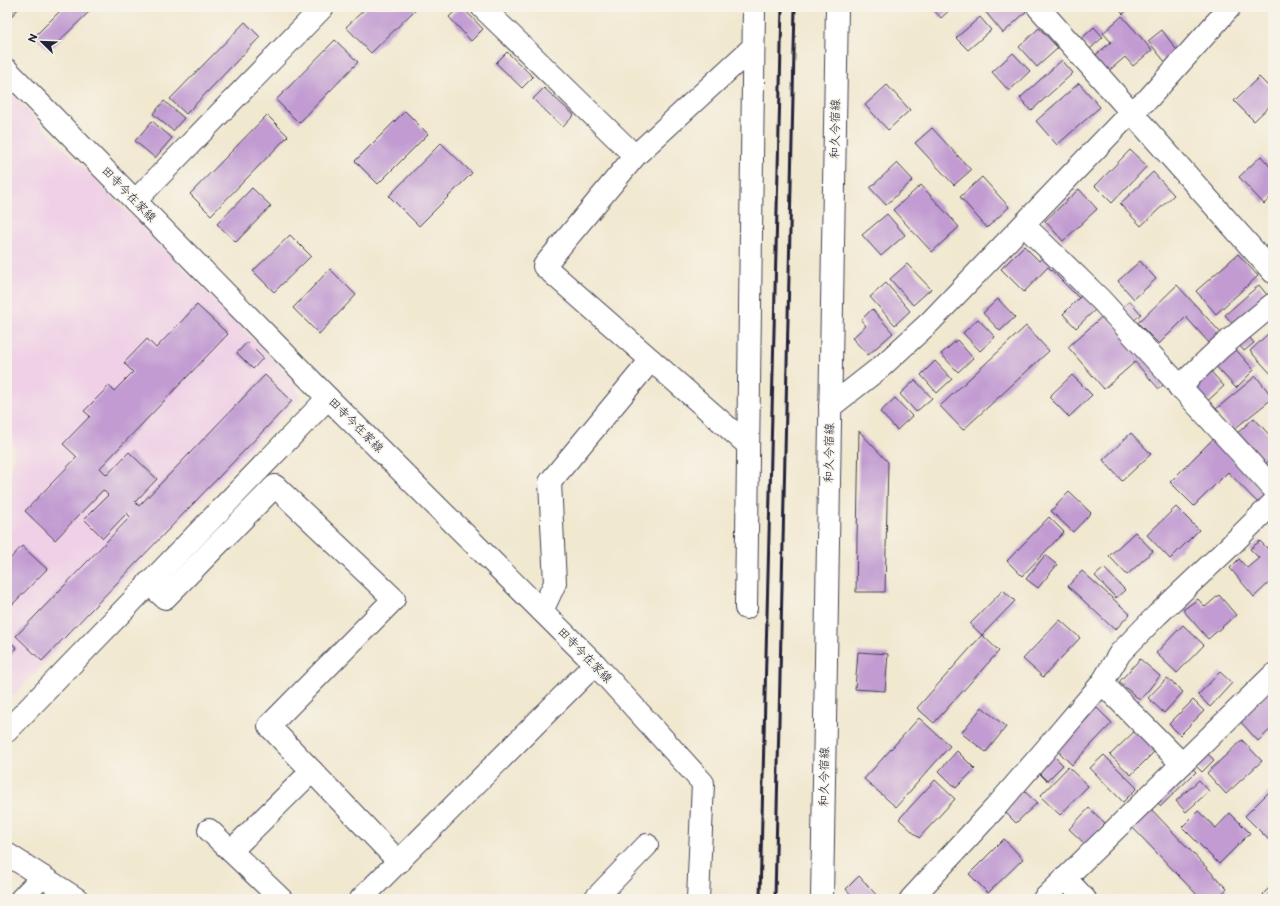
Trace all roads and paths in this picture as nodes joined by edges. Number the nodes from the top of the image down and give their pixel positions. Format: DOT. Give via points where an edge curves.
graph roads {
  1 [pos="323,7"];
  2 [pos="482,7"];
  3 [pos="754,7"];
  4 [pos="838,7"];
  5 [pos="1038,7"];
  6 [pos="1230,7"];
  7 [pos="753,48"];
  8 [pos="7,70"];
  9 [pos="1131,112"];
  10 [pos="635,156"];
  11 [pos="135,201"];
  12 [pos="1024,225"];
  13 [pos="1273,272"];
  14 [pos="1273,304"];
  15 [pos="651,360"];
  16 [pos="1179,387"];
  17 [pos="328,398"];
  18 [pos="830,406"];
  19 [pos="748,445"];
  20 [pos="1273,488"];
  21 [pos="1271,509"];
  22 [pos="148,584"];
  23 [pos="746,608"];
  24 [pos="542,612"];
  25 [pos="595,664"];
  26 [pos="1273,676"];
  27 [pos="1102,683"];
  28 [pos="7,731"];
  29 [pos="1182,764"];
  30 [pos="312,771"];
  31 [pos="209,830"];
  32 [pos="647,846"];
  33 [pos="231,851"];
  34 [pos="7,854"];
  35 [pos="399,862"];
  36 [pos="42,877"];
  37 [pos="1066,878"];
  38 [pos="21,899"];
  39 [pos="77,899"];
  40 [pos="281,899"];
  41 [pos="361,899"];
  42 [pos="595,899"];
  43 [pos="698,899"];
  44 [pos="822,899"];
  45 [pos="911,899"];
  46 [pos="1044,899"];
  47 [pos="1085,899"];
  1 -- 11 [label="street"];
  2 -- 10 [label="street"];
  3 -- 7 [label="street"];
  4 -- 18 [label="street, 和久今宿線"];
  5 -- 9 [label="street"];
  6 -- 9 [label="street" via="1148,99"];
  7 -- 10 [label="street"];
  7 -- 19 [label="street"];
  8 -- 11 [label="street, 田寺今在家線"];
  9 -- 12 [label="street"];
  9 -- 13 [label="street"];
  10 -- 15 [label="street" via="544,266"];
  11 -- 17 [label="street, 田寺今在家線"];
  12 -- 16 [label="street" via="1100,299"];
  12 -- 18 [label="street" via="930,322 880,368"];
  14 -- 16 [label="street" via="1220,348"];
  15 -- 19 [label="street"];
  15 -- 24 [label="street" via="550,482 555,583"];
  16 -- 20 [label="street"];
  17 -- 22 [label="street"];
  17 -- 24 [label="street, 田寺今在家線"];
  18 -- 44 [label="street, 和久今宿線"];
  19 -- 23 [label="street"];
  21 -- 27 [label="street" via="1120,653"];
  22 -- 28 [label="street"];
  22 -- 30 [label="street" via="165,598 275,486 394,599 269,726"];
  24 -- 25 [label="street, 田寺今在家線"];
  25 -- 35 [label="street"];
  25 -- 43 [label="street, 田寺今在家線" via="703,783"];
  26 -- 29 [label="street"];
  27 -- 29 [label="street"];
  27 -- 45 [label="street" via="995,808"];
  29 -- 37 [label="street"];
  30 -- 33 [label="street"];
  30 -- 35 [label="street"];
  31 -- 33 [label="street"];
  32 -- 42 [label="street"];
  33 -- 40 [label="street"];
  34 -- 36 [label="street"];
  35 -- 41 [label="street"];
  36 -- 38 [label="street"];
  36 -- 39 [label="street"];
  37 -- 46 [label="street"];
  37 -- 47 [label="street"];
}
